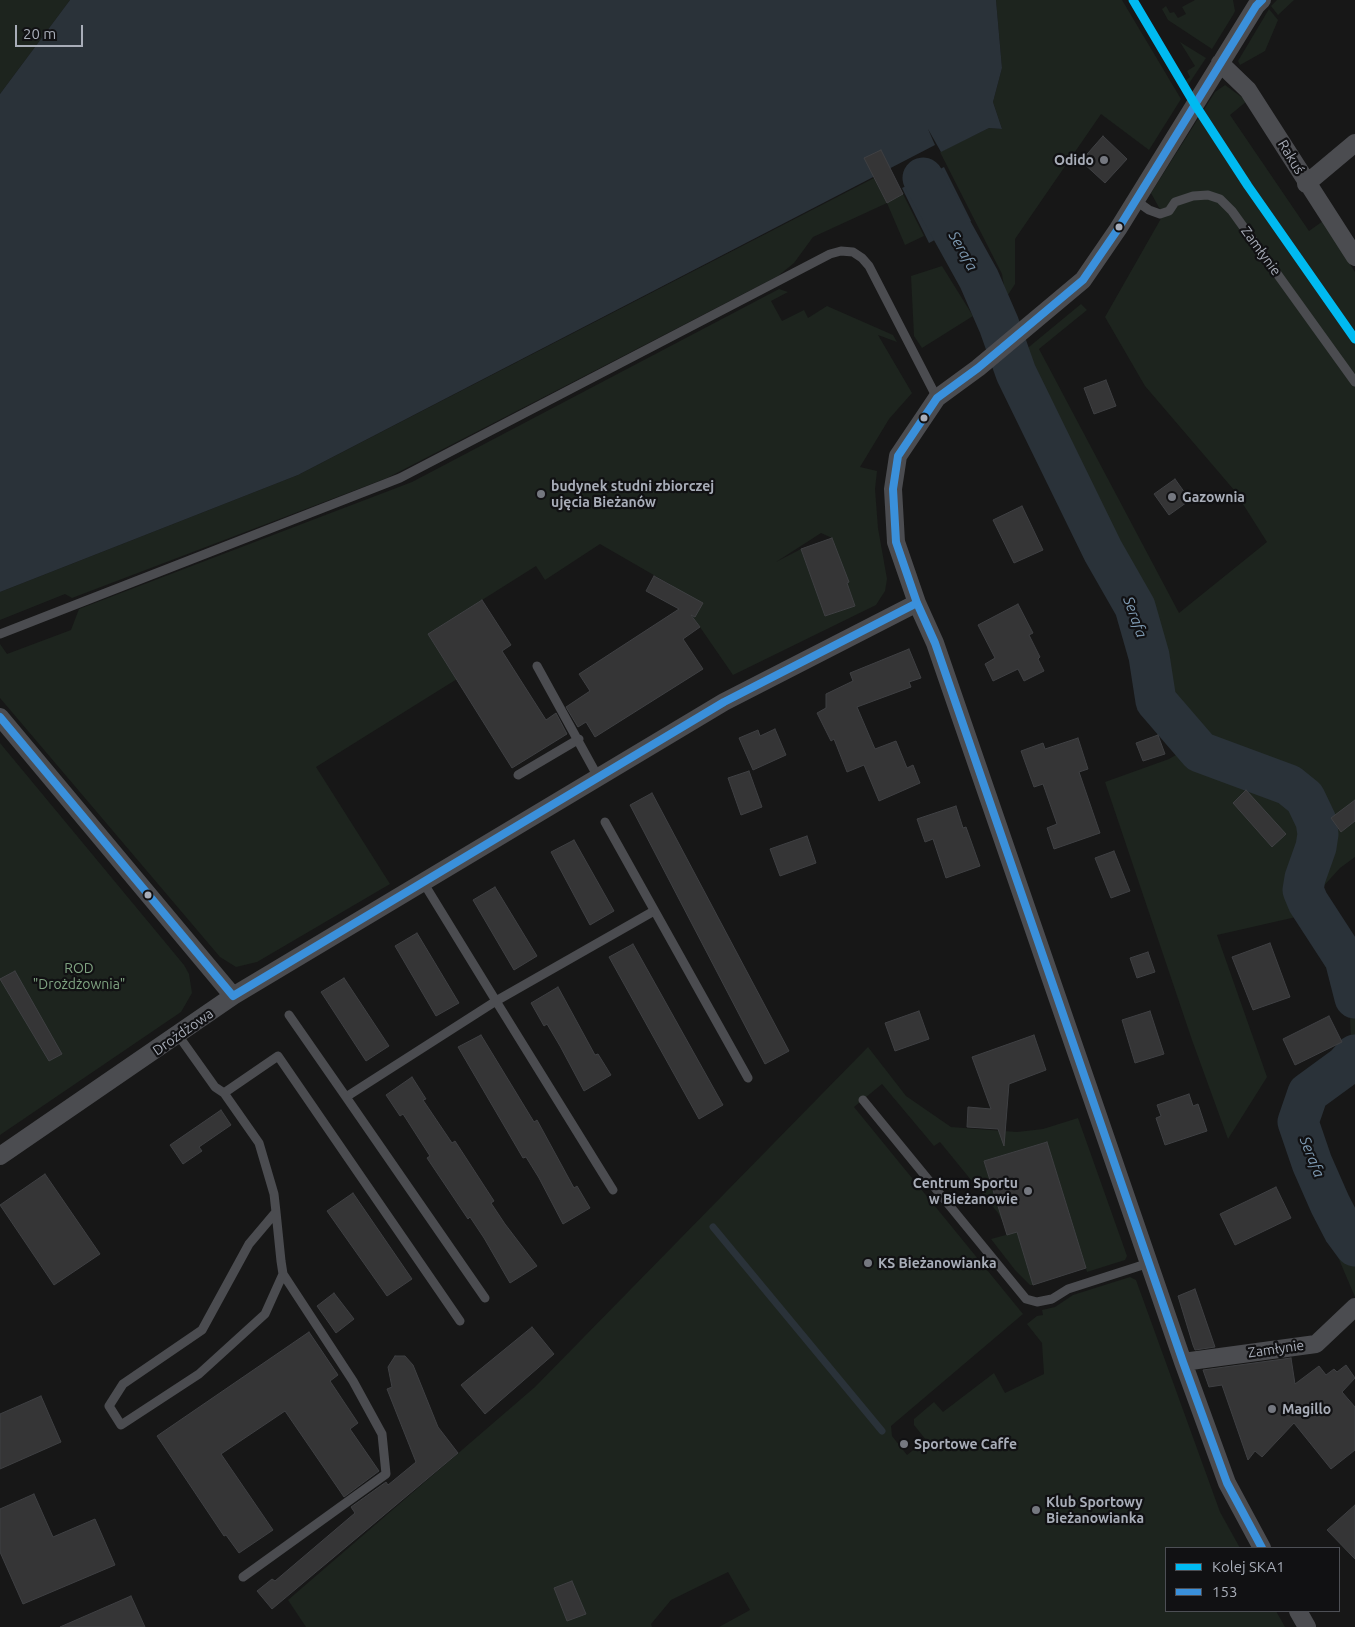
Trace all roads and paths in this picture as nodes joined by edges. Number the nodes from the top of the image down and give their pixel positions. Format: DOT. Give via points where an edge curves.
graph roads {
  1 [pos="1257,2"];
  2 [pos="1220,63"];
  3 [pos="1355,143"];
  4 [pos="1306,184"];
  5 [pos="1136,200"];
  6 [pos="1355,256"];
  7 [pos="1355,382"];
  8 [pos="937,398"];
  9 [pos="917,603"];
  10 [pos="0,634"];
  11 [pos="537,666"];
  12 [pos="0,717"];
  13 [pos="579,739"];
  14 [pos="518,775"];
  15 [pos="598,778"];
  16 [pos="605,822"];
  17 [pos="424,882"];
  18 [pos="654,911"];
  19 [pos="233,996"];
  20 [pos="496,1001"];
  21 [pos="289,1014"];
  22 [pos="178,1035"];
  23 [pos="748,1078"];
  24 [pos="224,1093"];
  25 [pos="346,1097"];
  26 [pos="863,1100"];
  27 [pos="0,1156"];
  28 [pos="613,1190"];
  29 [pos="276,1212"];
  30 [pos="1149,1263"];
  31 [pos="283,1274"];
  32 [pos="484,1298"];
  33 [pos="1355,1307"];
  34 [pos="460,1321"];
  35 [pos="1183,1362"];
  36 [pos="1261,1547"];
  37 [pos="244,1577"];
  38 [pos="1299,1612"];
  39 [pos="1307,1627"];
  1 -- 2 [label="street"];
  2 -- 4 [label="street, Rakuś" via="1248,90"];
  2 -- 5 [label="street"];
  3 -- 4 [label="street"];
  4 -- 6 [label="street, Rakuś"];
  5 -- 7 [label="lane, Zamłynie" via="1160,214 1168,211 1175,202 1193,196 1208,195 1220,199 1232,211"];
  5 -- 8 [label="street" via="1083,280"];
  8 -- 9 [label="street" via="898,456 893,489 896,542"];
  8 -- 10 [label="lane" via="869,266 853,252 841,251 400,478"];
  9 -- 15 [label="street, Drożdżowa" via="724,702"];
  9 -- 30 [label="street" via="936,643"];
  11 -- 13 [label="lane"];
  12 -- 19 [label="street"];
  13 -- 14 [label="lane"];
  13 -- 15 [label="lane"];
  15 -- 17 [label="street, Drożdżowa"];
  16 -- 18 [label="lane"];
  17 -- 19 [label="street, Drożdżowa"];
  17 -- 20 [label="lane"];
  18 -- 20 [label="lane"];
  18 -- 23 [label="lane"];
  19 -- 22 [label="street, Drożdżowa"];
  20 -- 25 [label="lane"];
  20 -- 28 [label="lane"];
  21 -- 25 [label="lane"];
  22 -- 24 [label="lane" via="215,1087"];
  22 -- 27 [label="street, Drożdżowa"];
  24 -- 29 [label="lane" via="259,1143"];
  24 -- 34 [label="lane" via="278,1056"];
  25 -- 32 [label="lane"];
  26 -- 30 [label="lane" via="1026,1299 1037,1302 1052,1299 1068,1289"];
  29 -- 31 [label="lane"];
  29 -- 31 [label="lane" via="249,1244 202,1330 123,1384 109,1406 121,1425 199,1374 264,1314"];
  30 -- 35 [label="street"];
  31 -- 37 [label="lane" via="353,1381 382,1434 386,1474"];
  33 -- 35 [label="street, Zamłynie" via="1316,1344"];
  35 -- 36 [label="street" via="1227,1483"];
  38 -- 39 [label="street"];
}
